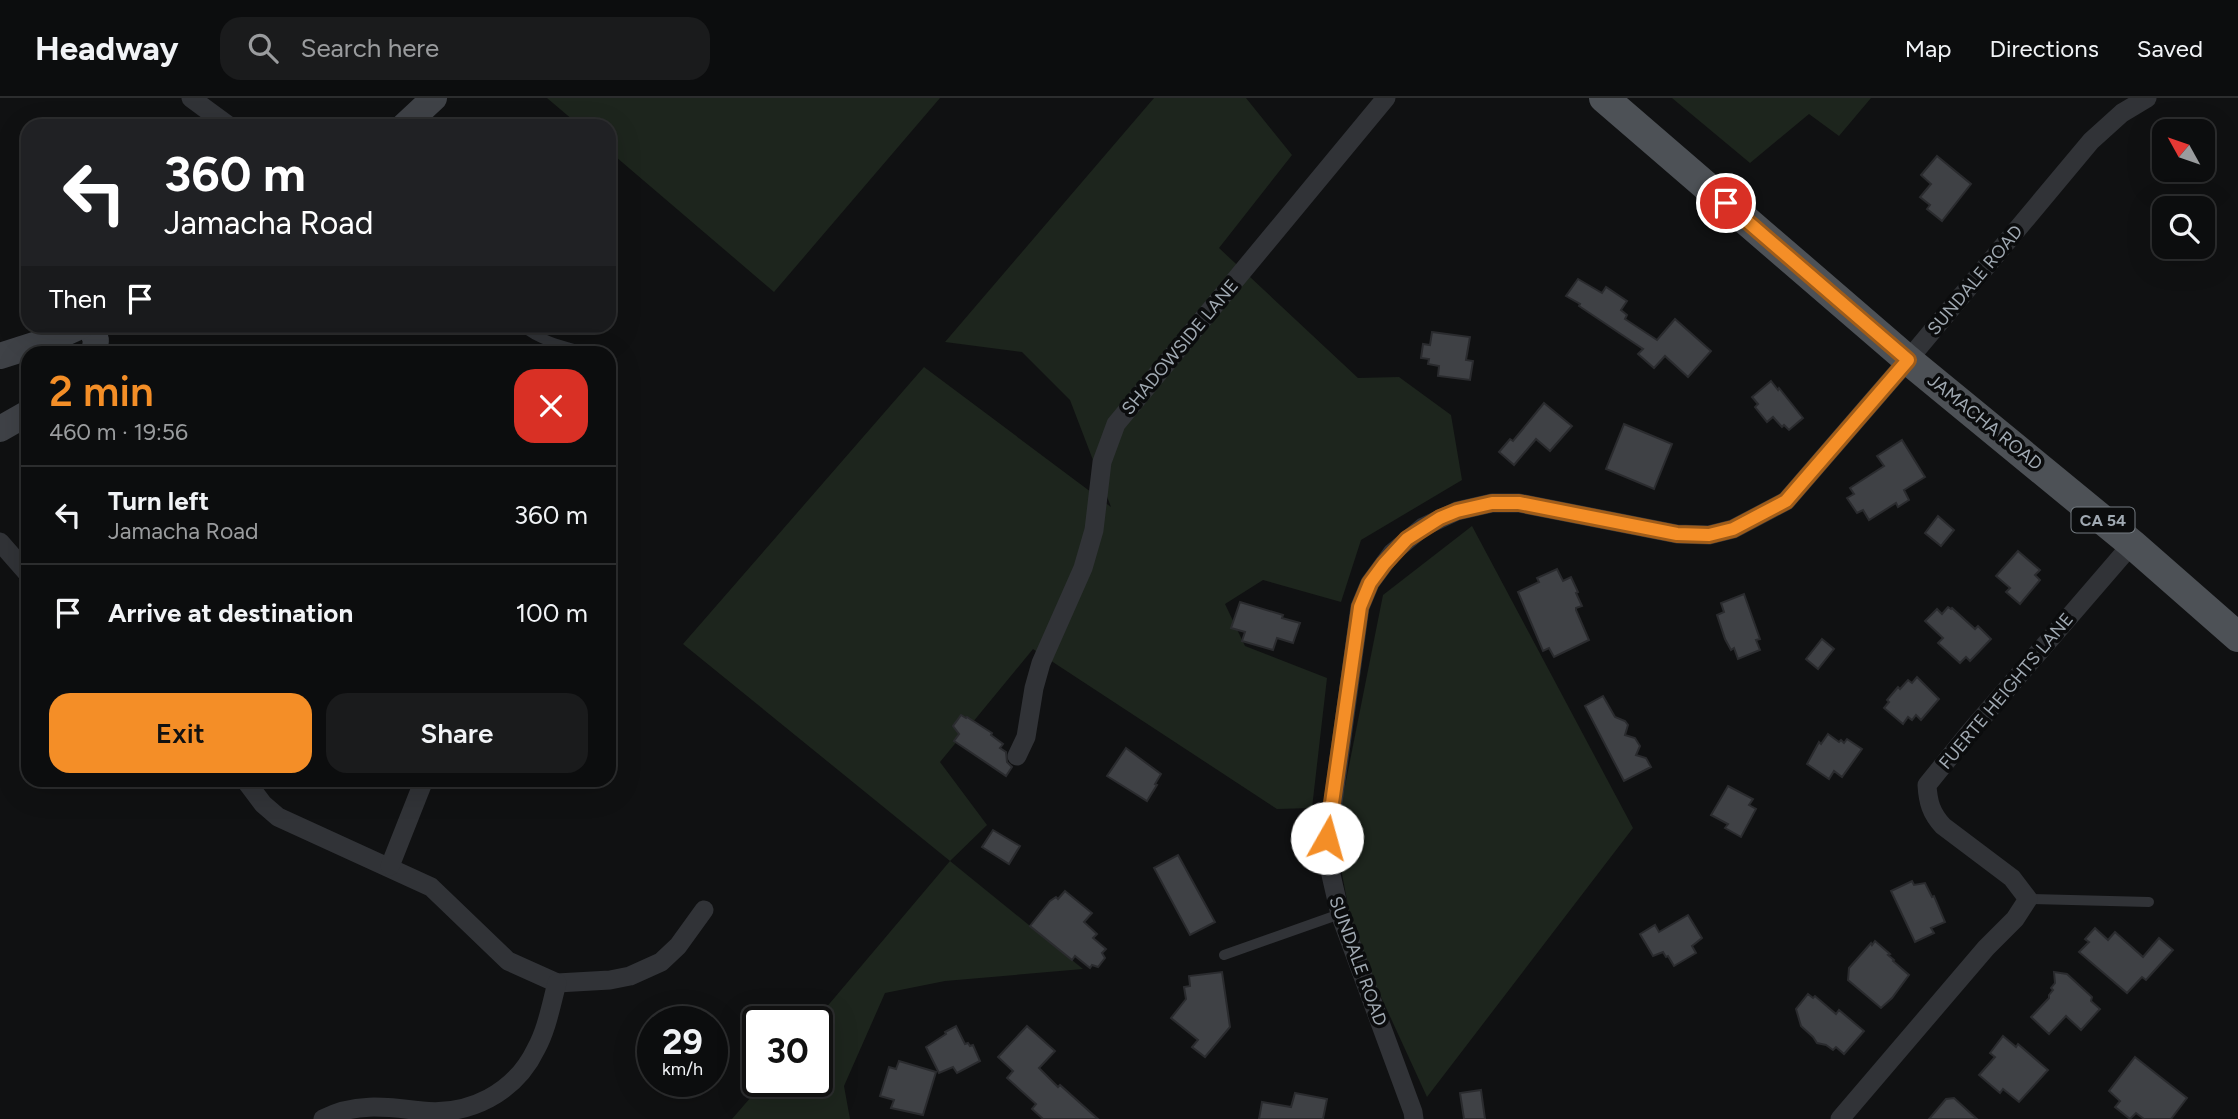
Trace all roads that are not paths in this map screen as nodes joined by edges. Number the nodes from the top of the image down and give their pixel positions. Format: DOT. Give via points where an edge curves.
graph roads {
  1 [pos="191,98"];
  2 [pos="434,98"];
  3 [pos="1386,98"];
  4 [pos="1604,98"];
  5 [pos="2147,98"];
  6 [pos="220,119"];
  7 [pos="412,119"];
  8 [pos="66,333"];
  9 [pos="532,333"];
  10 [pos="31,346"];
  11 [pos="564,346"];
  12 [pos="21,349"];
  13 [pos="0,356"];
  14 [pos="1908,360"];
  15 [pos="21,417"];
  16 [pos="0,429"];
  17 [pos="0,542"];
  18 [pos="2132,544"];
  19 [pos="21,566"];
  20 [pos="2238,637"];
  21 [pos="1017,756"];
  22 [pos="251,787"];
  23 [pos="421,787"];
  24 [pos="390,866"];
  25 [pos="2028,900"];
  26 [pos="2149,902"];
  27 [pos="704,910"];
  28 [pos="1340,914"];
  29 [pos="1224,955"];
  30 [pos="557,983"];
  31 [pos="323,1119"];
  32 [pos="1414,1119"];
  33 [pos="1840,1119"];
  1 -- 6 [label="street"];
  2 -- 7 [label="main road"];
  3 -- 21 [label="street, SHADOWSIDE LANE" via="1116,425 1102,462 1094,530 1083,568 1041,663 1027,737"];
  4 -- 14 [label="main road, JAMACHA ROAD / CA 54"];
  5 -- 14 [label="street, SUNDALE ROAD" via="2091,141"];
  8 -- 10 [label="main road"];
  9 -- 11 [label="lane"];
  12 -- 13 [label="main road"];
  14 -- 18 [label="main road, JAMACHA ROAD / CA 54"];
  14 -- 28 [label="street, SUNDALE ROAD" via="1786,501 1733,529 1709,535 1677,534 1519,503 1492,503 1440,518 1407,539 1370,583 1356,627 1326,853"];
  15 -- 16 [label="main road"];
  17 -- 19 [label="street"];
  18 -- 20 [label="main road, JAMACHA ROAD / CA 54"];
  18 -- 25 [label="street, FUERTE HEIGHTS LANE" via="1927,785 1934,816 2012,878"];
  22 -- 24 [label="street" via="278,817"];
  23 -- 24 [label="street"];
  24 -- 30 [label="street" via="431,887 508,961"];
  25 -- 26 [label="lane"];
  25 -- 33 [label="street"];
  27 -- 30 [label="street" via="661,962 630,976"];
  28 -- 29 [label="lane"];
  28 -- 32 [label="street, SUNDALE ROAD"];
  30 -- 31 [label="street" via="537,1048 521,1073 497,1094 452,1111 354,1107"];
}
